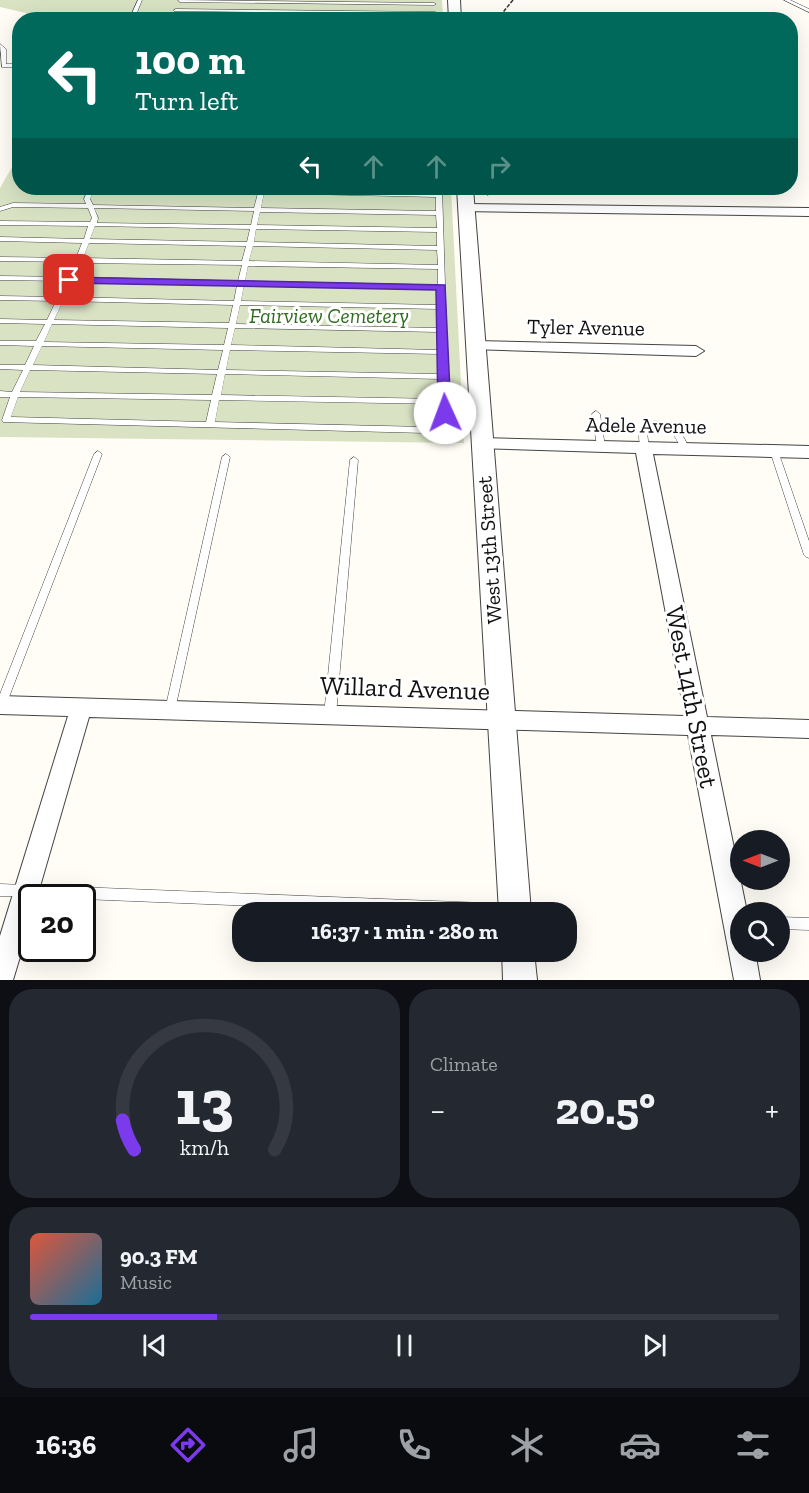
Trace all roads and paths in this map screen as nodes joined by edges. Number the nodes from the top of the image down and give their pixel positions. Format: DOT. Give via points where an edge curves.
graph roads {
  1 [pos="180,0"];
  2 [pos="513,0"];
  3 [pos="786,0"];
  4 [pos="306,1"];
  5 [pos="434,2"];
  6 [pos="176,10"];
  7 [pos="303,11"];
  8 [pos="809,11"];
  9 [pos="369,12"];
  10 [pos="505,12"];
  11 [pos="0,46"];
  12 [pos="12,66"];
  13 [pos="89,195"];
  14 [pos="261,195"];
  15 [pos="439,195"];
  16 [pos="466,198"];
  17 [pos="92,207"];
  18 [pos="0,209"];
  19 [pos="257,210"];
  20 [pos="809,212"];
  21 [pos="440,213"];
  22 [pos="0,223"];
  23 [pos="92,223"];
  24 [pos="253,226"];
  25 [pos="440,230"];
  26 [pos="0,239"];
  27 [pos="86,241"];
  28 [pos="249,245"];
  29 [pos="441,248"];
  30 [pos="0,259"];
  31 [pos="79,260"];
  32 [pos="246,262"];
  33 [pos="441,267"];
  34 [pos="0,278"];
  35 [pos="69,280"];
  36 [pos="241,282"];
  37 [pos="441,287"];
  38 [pos="0,298"];
  39 [pos="61,299"];
  40 [pos="237,302"];
  41 [pos="442,307"];
  42 [pos="0,321"];
  43 [pos="51,322"];
  44 [pos="232,325"];
  45 [pos="442,330"];
  46 [pos="0,343"];
  47 [pos="40,343"];
  48 [pos="475,346"];
  49 [pos="227,348"];
  50 [pos="696,351"];
  51 [pos="443,352"];
  52 [pos="0,368"];
  53 [pos="27,368"];
  54 [pos="222,372"];
  55 [pos="444,377"];
  56 [pos="0,394"];
  57 [pos="15,394"];
  58 [pos="216,398"];
  59 [pos="444,402"];
  60 [pos="596,414"];
  61 [pos="3,420"];
  62 [pos="210,425"];
  63 [pos="482,444"];
  64 [pos="601,446"];
  65 [pos="644,447"];
  66 [pos="685,448"];
  67 [pos="774,451"];
  68 [pos="809,452"];
  69 [pos="99,454"];
  70 [pos="226,457"];
  71 [pos="354,460"];
  72 [pos="809,555"];
  73 [pos="1,705"];
  74 [pos="81,708"];
  75 [pos="170,710"];
  76 [pos="330,715"];
  77 [pos="501,719"];
  78 [pos="697,726"];
  79 [pos="809,729"];
  80 [pos="28,884"];
  81 [pos="0,890"];
  82 [pos="18,891"];
  83 [pos="96,894"];
  84 [pos="295,902"];
  85 [pos="514,902"];
  86 [pos="735,902"];
  87 [pos="18,918"];
  88 [pos="790,923"];
  89 [pos="809,924"];
  90 [pos="519,962"];
  91 [pos="744,962"];
  92 [pos="0,980"];
  93 [pos="520,980"];
  94 [pos="747,980"];
  1 -- 4 [label="lane"];
  1 -- 6 [label="lane"];
  2 -- 10 [label="path"];
  3 -- 8 [label="lane"];
  4 -- 5 [label="lane"];
  4 -- 7 [label="lane"];
  6 -- 7 [label="lane"];
  7 -- 9 [label="lane"];
  11 -- 12 [label="lane" via="4,66"];
  13 -- 17 [label="lane"];
  14 -- 19 [label="lane"];
  15 -- 21 [label="lane"];
  16 -- 20 [label="street"];
  16 -- 48 [label="street, West 13th Street"];
  17 -- 18 [label="lane" via="13,205"];
  17 -- 19 [label="lane"];
  17 -- 23 [label="lane"];
  19 -- 21 [label="lane"];
  19 -- 24 [label="lane"];
  21 -- 25 [label="lane"];
  22 -- 23 [label="lane"];
  23 -- 24 [label="lane"];
  23 -- 27 [label="lane"];
  24 -- 25 [label="lane"];
  24 -- 28 [label="lane"];
  25 -- 29 [label="lane"];
  26 -- 27 [label="lane"];
  27 -- 28 [label="lane"];
  27 -- 31 [label="lane"];
  28 -- 29 [label="lane"];
  28 -- 32 [label="lane"];
  29 -- 33 [label="lane"];
  30 -- 31 [label="lane"];
  31 -- 32 [label="lane"];
  31 -- 35 [label="lane"];
  32 -- 33 [label="lane"];
  32 -- 36 [label="lane"];
  33 -- 37 [label="lane"];
  34 -- 35 [label="lane"];
  35 -- 36 [label="lane"];
  35 -- 39 [label="lane"];
  36 -- 37 [label="lane"];
  36 -- 40 [label="lane"];
  37 -- 41 [label="lane"];
  38 -- 39 [label="lane"];
  39 -- 40 [label="lane"];
  39 -- 43 [label="lane"];
  40 -- 41 [label="lane"];
  40 -- 44 [label="lane"];
  41 -- 45 [label="lane"];
  42 -- 43 [label="lane"];
  43 -- 44 [label="lane"];
  43 -- 47 [label="lane"];
  44 -- 45 [label="lane"];
  44 -- 49 [label="lane"];
  45 -- 51 [label="lane"];
  46 -- 47 [label="lane"];
  47 -- 49 [label="lane"];
  47 -- 53 [label="lane"];
  48 -- 50 [label="street, Tyler Avenue"];
  48 -- 63 [label="street, West 13th Street"];
  49 -- 51 [label="lane"];
  49 -- 54 [label="lane"];
  51 -- 55 [label="lane"];
  52 -- 53 [label="lane"];
  53 -- 54 [label="lane"];
  53 -- 57 [label="lane"];
  54 -- 55 [label="lane"];
  54 -- 58 [label="lane"];
  55 -- 59 [label="lane"];
  56 -- 57 [label="lane"];
  57 -- 58 [label="lane"];
  57 -- 61 [label="lane"];
  58 -- 59 [label="lane"];
  58 -- 62 [label="lane"];
  59 -- 62 [label="lane" via="445,413 439,424 426,430"];
  60 -- 64 [label="lane"];
  61 -- 62 [label="lane"];
  63 -- 64 [label="street, Adele Avenue"];
  63 -- 77 [label="street, West 13th Street"];
  64 -- 65 [label="street, Adele Avenue"];
  65 -- 66 [label="street, Adele Avenue"];
  65 -- 66 [label="lane" via="645,426 664,423 671,424"];
  65 -- 78 [label="street, West 14th Street"];
  66 -- 67 [label="street, Adele Avenue"];
  67 -- 68 [label="street, Adele Avenue"];
  67 -- 72 [label="lane"];
  69 -- 73 [label="lane"];
  70 -- 75 [label="lane"];
  71 -- 76 [label="lane"];
  73 -- 74 [label="street, Willard Avenue"];
  74 -- 75 [label="street, Willard Avenue"];
  74 -- 80 [label="street"];
  75 -- 76 [label="street, Willard Avenue"];
  76 -- 77 [label="street, Willard Avenue"];
  77 -- 78 [label="street, Willard Avenue"];
  77 -- 85 [label="street, West 13th Street"];
  78 -- 79 [label="street, Willard Avenue"];
  78 -- 86 [label="street, West 14th Street"];
  81 -- 82 [label="lane"];
  83 -- 84 [label="lane"];
  87 -- 92 [label="street"];
  88 -- 89 [label="lane"];
  90 -- 93 [label="street"];
  91 -- 94 [label="street, West 14th Street"];
}
